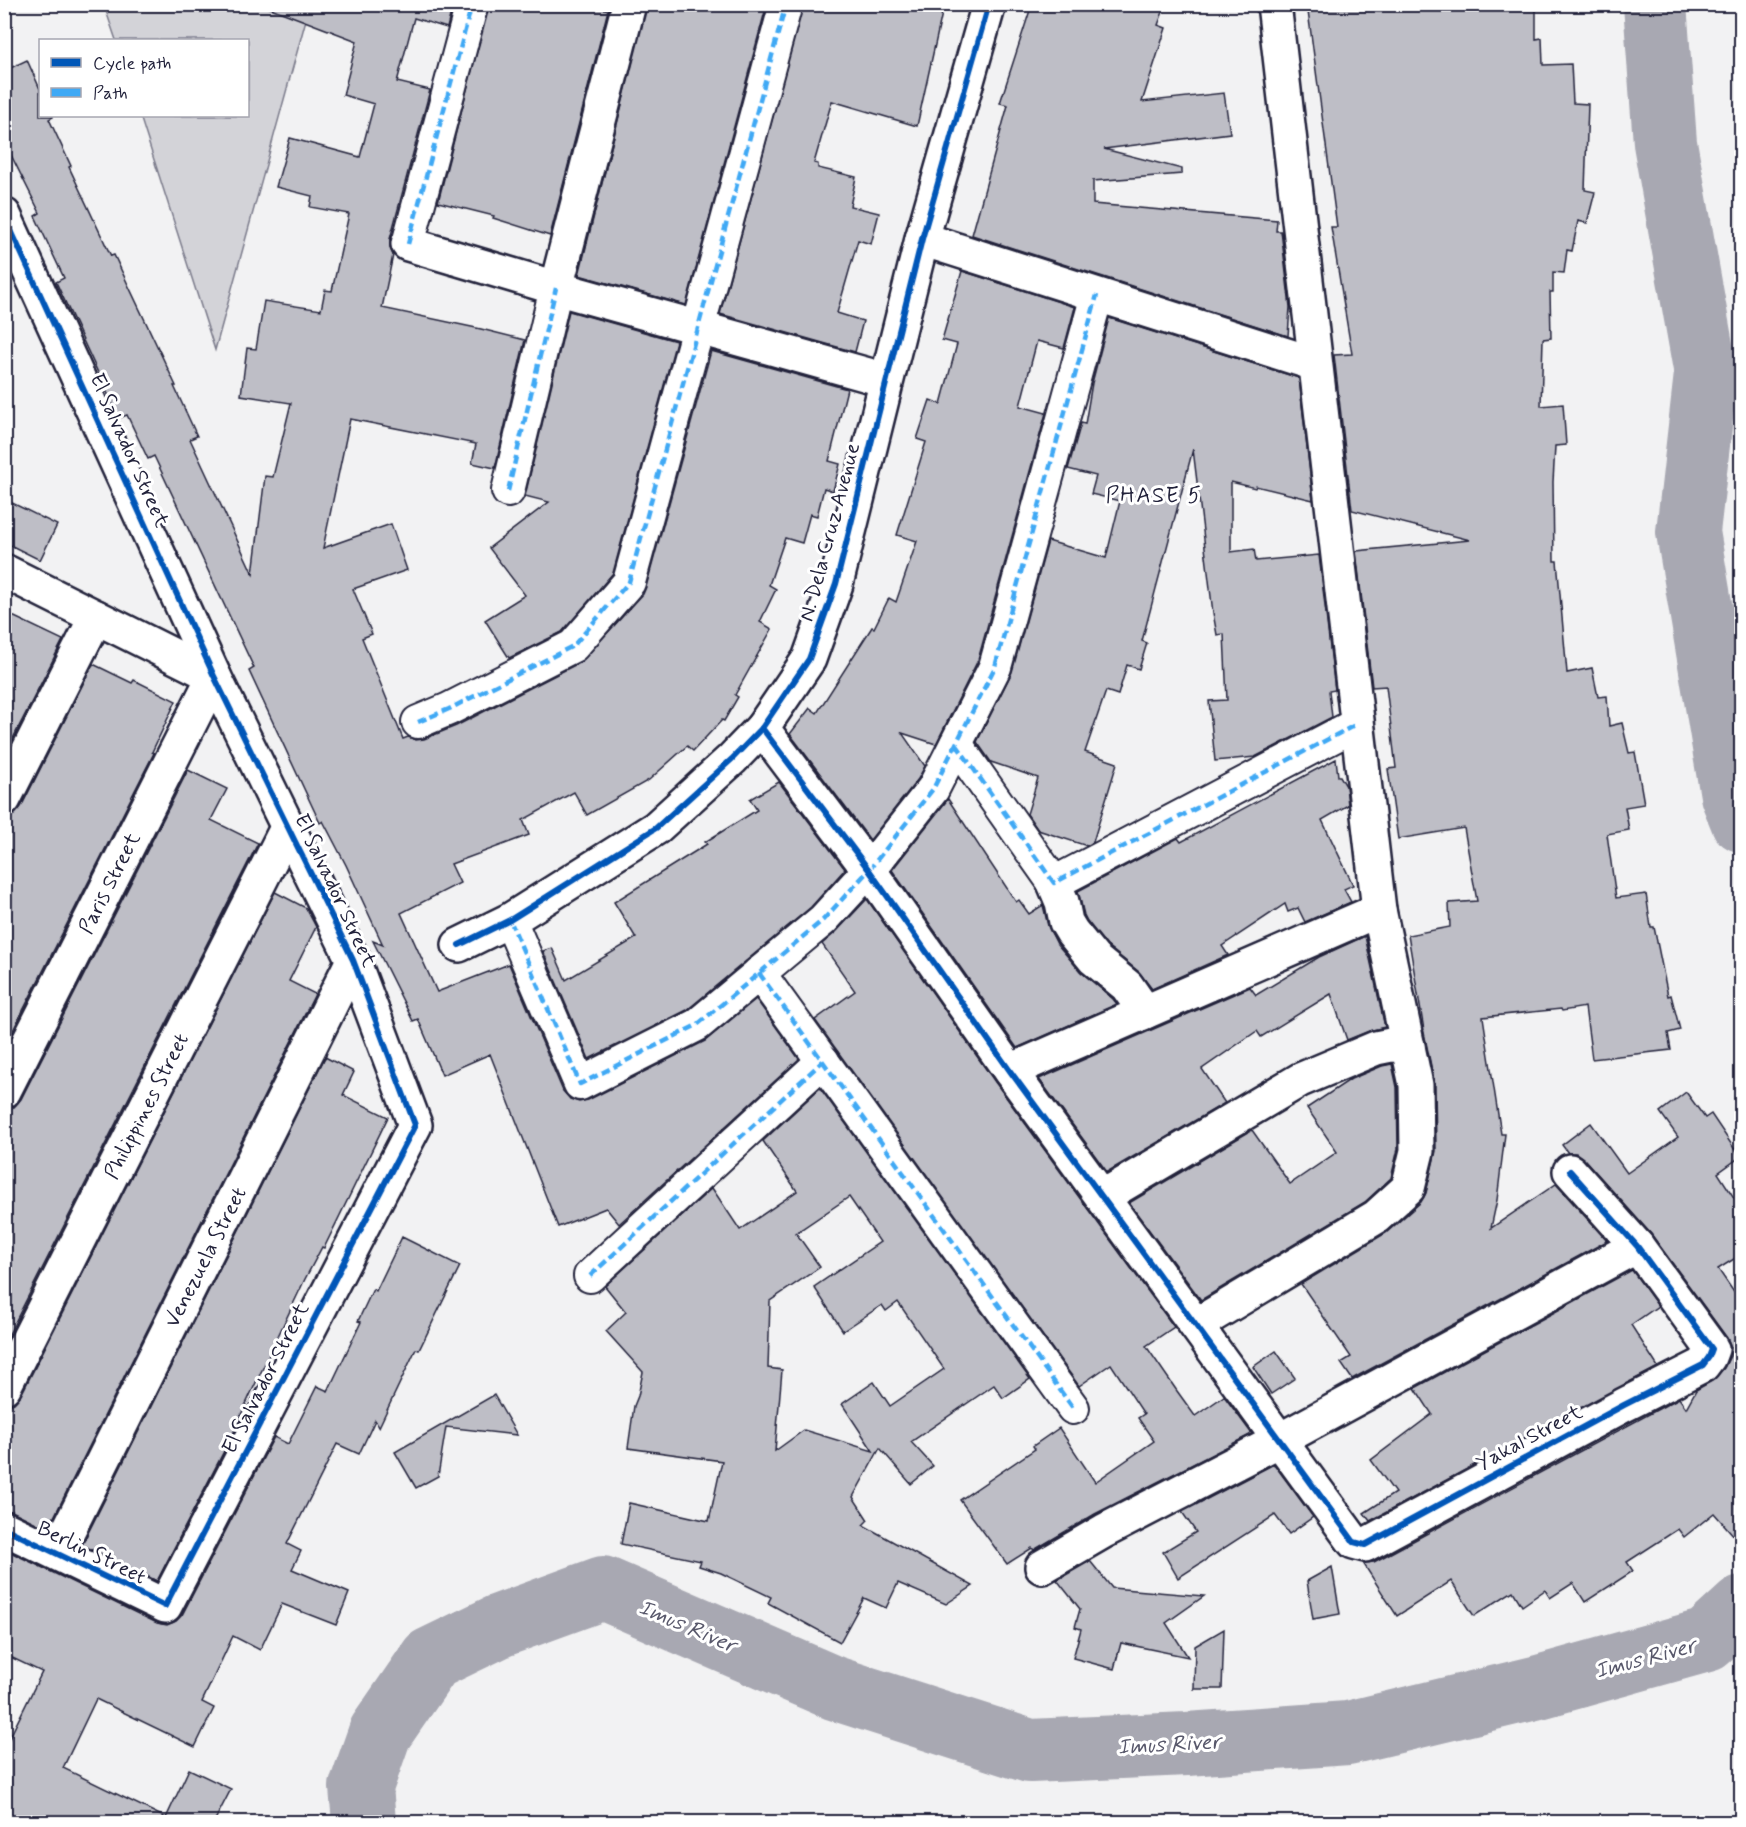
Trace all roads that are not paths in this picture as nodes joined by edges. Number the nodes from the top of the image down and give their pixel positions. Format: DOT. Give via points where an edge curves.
graph roads {
  1 [pos="472,4"];
  2 [pos="629,4"];
  3 [pos="786,4"];
  4 [pos="989,4"];
  5 [pos="1274,4"];
  6 [pos="4,215"];
  7 [pos="922,239"];
  8 [pos="408,244"];
  9 [pos="556,288"];
  10 [pos="1097,295"];
  11 [pos="698,327"];
  12 [pos="1315,364"];
  13 [pos="886,380"];
  14 [pos="508,491"];
  15 [pos="4,571"];
  16 [pos="96,617"];
  17 [pos="214,676"];
  18 [pos="418,722"];
  19 [pos="1357,724"];
  20 [pos="762,728"];
  21 [pos="956,744"];
  22 [pos="4,799"];
  23 [pos="288,826"];
  24 [pos="869,870"];
  25 [pos="1054,883"];
  26 [pos="1379,910"];
  27 [pos="510,920"];
  28 [pos="459,945"];
  29 [pos="353,960"];
  30 [pos="759,973"];
  31 [pos="1145,1012"];
  32 [pos="1408,1046"];
  33 [pos="823,1061"];
  34 [pos="1010,1071"];
  35 [pos="4,1091"];
  36 [pos="1570,1172"];
  37 [pos="1102,1197"];
  38 [pos="1637,1246"];
  39 [pos="590,1276"];
  40 [pos="1196,1325"];
  41 [pos="4,1387"];
  42 [pos="1073,1408"];
  43 [pos="1280,1440"];
  44 [pos="4,1528"];
  45 [pos="57,1553"];
  46 [pos="1042,1566"];
  47 [pos="165,1606"];
  1 -- 8 [label="street"];
  2 -- 9 [label="street"];
  3 -- 11 [label="street"];
  4 -- 7 [label="street, N. Dela Cruz Avenue"];
  5 -- 12 [label="street"];
  6 -- 17 [label="street, El Salvador Street"];
  7 -- 10 [label="street"];
  7 -- 13 [label="street, N. Dela Cruz Avenue"];
  8 -- 9 [label="street"];
  9 -- 11 [label="street"];
  9 -- 14 [label="street"];
  10 -- 12 [label="street"];
  10 -- 21 [label="street" via="995,667"];
  11 -- 13 [label="street"];
  11 -- 18 [label="street" via="629,582 573,646"];
  12 -- 19 [label="street"];
  13 -- 20 [label="street, N. Dela Cruz Avenue" via="836,584 809,658"];
  15 -- 16 [label="street"];
  16 -- 17 [label="street"];
  16 -- 22 [label="street"];
  17 -- 23 [label="street, El Salvador Street"];
  17 -- 35 [label="street, Paris Street"];
  19 -- 25 [label="street"];
  19 -- 26 [label="street"];
  20 -- 24 [label="street"];
  20 -- 27 [label="street, N. Dela Cruz Avenue" via="656,828"];
  21 -- 24 [label="street" via="933,789"];
  21 -- 25 [label="street"];
  23 -- 29 [label="street, El Salvador Street"];
  23 -- 41 [label="street, Philippines Street"];
  24 -- 30 [label="street" via="823,920"];
  24 -- 34 [label="street"];
  25 -- 31 [label="street" via="1072,932 1094,959 1127,986"];
  26 -- 31 [label="street"];
  26 -- 32 [label="street"];
  27 -- 28 [label="street, N. Dela Cruz Avenue"];
  27 -- 30 [label="street" via="580,1084 697,1025"];
  29 -- 45 [label="street, Venezuela Street"];
  29 -- 47 [label="street, El Salvador Street" via="415,1125"];
  30 -- 33 [label="street"];
  31 -- 34 [label="street"];
  32 -- 37 [label="street" via="1376,1048 1300,1080"];
  32 -- 40 [label="street" via="1416,1085 1417,1151 1408,1188 1376,1217"];
  33 -- 39 [label="street"];
  33 -- 42 [label="street"];
  34 -- 37 [label="street"];
  36 -- 38 [label="street"];
  37 -- 40 [label="street"];
  38 -- 43 [label="street"];
  38 -- 43 [label="street, Yakal Street" via="1712,1349 1703,1365 1365,1545 1354,1542"];
  40 -- 43 [label="street"];
  43 -- 46 [label="street"];
  44 -- 45 [label="street, Berlin Street"];
  45 -- 47 [label="street, Berlin Street"];
}
